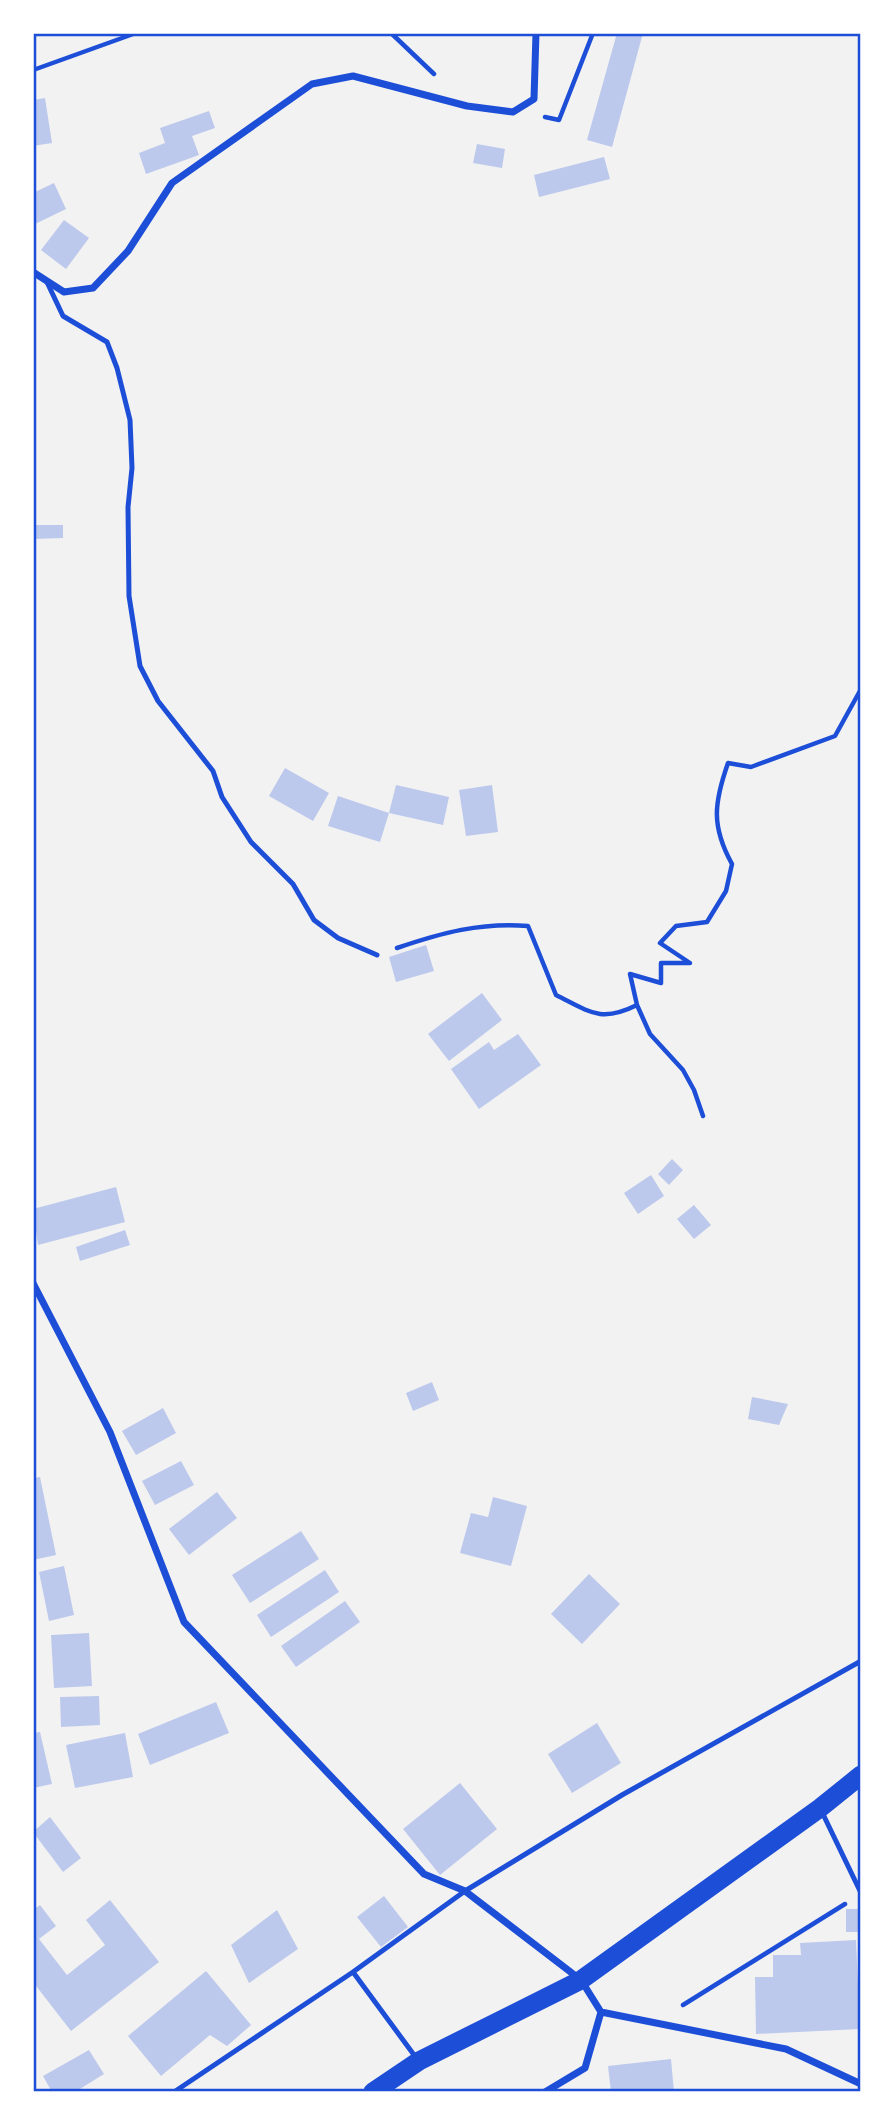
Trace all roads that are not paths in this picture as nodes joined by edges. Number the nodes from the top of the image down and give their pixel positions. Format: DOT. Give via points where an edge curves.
graph roads {
  1 [pos="536,33"];
  2 [pos="33,272"];
  3 [pos="46,280"];
  4 [pos="377,956"];
  5 [pos="33,1283"];
  6 [pos="861,1661"];
  7 [pos="861,1775"];
  8 [pos="820,1808"];
  9 [pos="465,1891"];
  10 [pos="861,1893"];
  11 [pos="353,1972"];
  12 [pos="581,1980"];
  13 [pos="601,2012"];
  14 [pos="419,2062"];
  15 [pos="861,2084"];
  16 [pos="174,2092"];
  17 [pos="373,2092"];
  18 [pos="545,2092"];
  1 -- 3 [label="street" via="534,99 513,112 467,106 353,76 313,84 172,183 128,251 93,288 64,292"];
  2 -- 3 [label="street"];
  3 -- 4 [label="lane" via="63,316 107,342 121,381 130,420 132,468 128,596 140,666 158,701 213,771 222,797 251,842 293,884 314,920 338,938"];
  5 -- 9 [label="street" via="110,1432 184,1622 424,1874"];
  6 -- 9 [label="lane" via="622,1795"];
  7 -- 8 [label="highway"];
  8 -- 10 [label="lane"];
  8 -- 12 [label="highway"];
  9 -- 11 [label="lane"];
  9 -- 12 [label="street"];
  11 -- 14 [label="lane"];
  11 -- 16 [label="lane"];
  12 -- 13 [label="street"];
  12 -- 14 [label="highway"];
  13 -- 15 [label="street" via="786,2049"];
  13 -- 18 [label="street" via="585,2068"];
  14 -- 17 [label="highway"];
}
